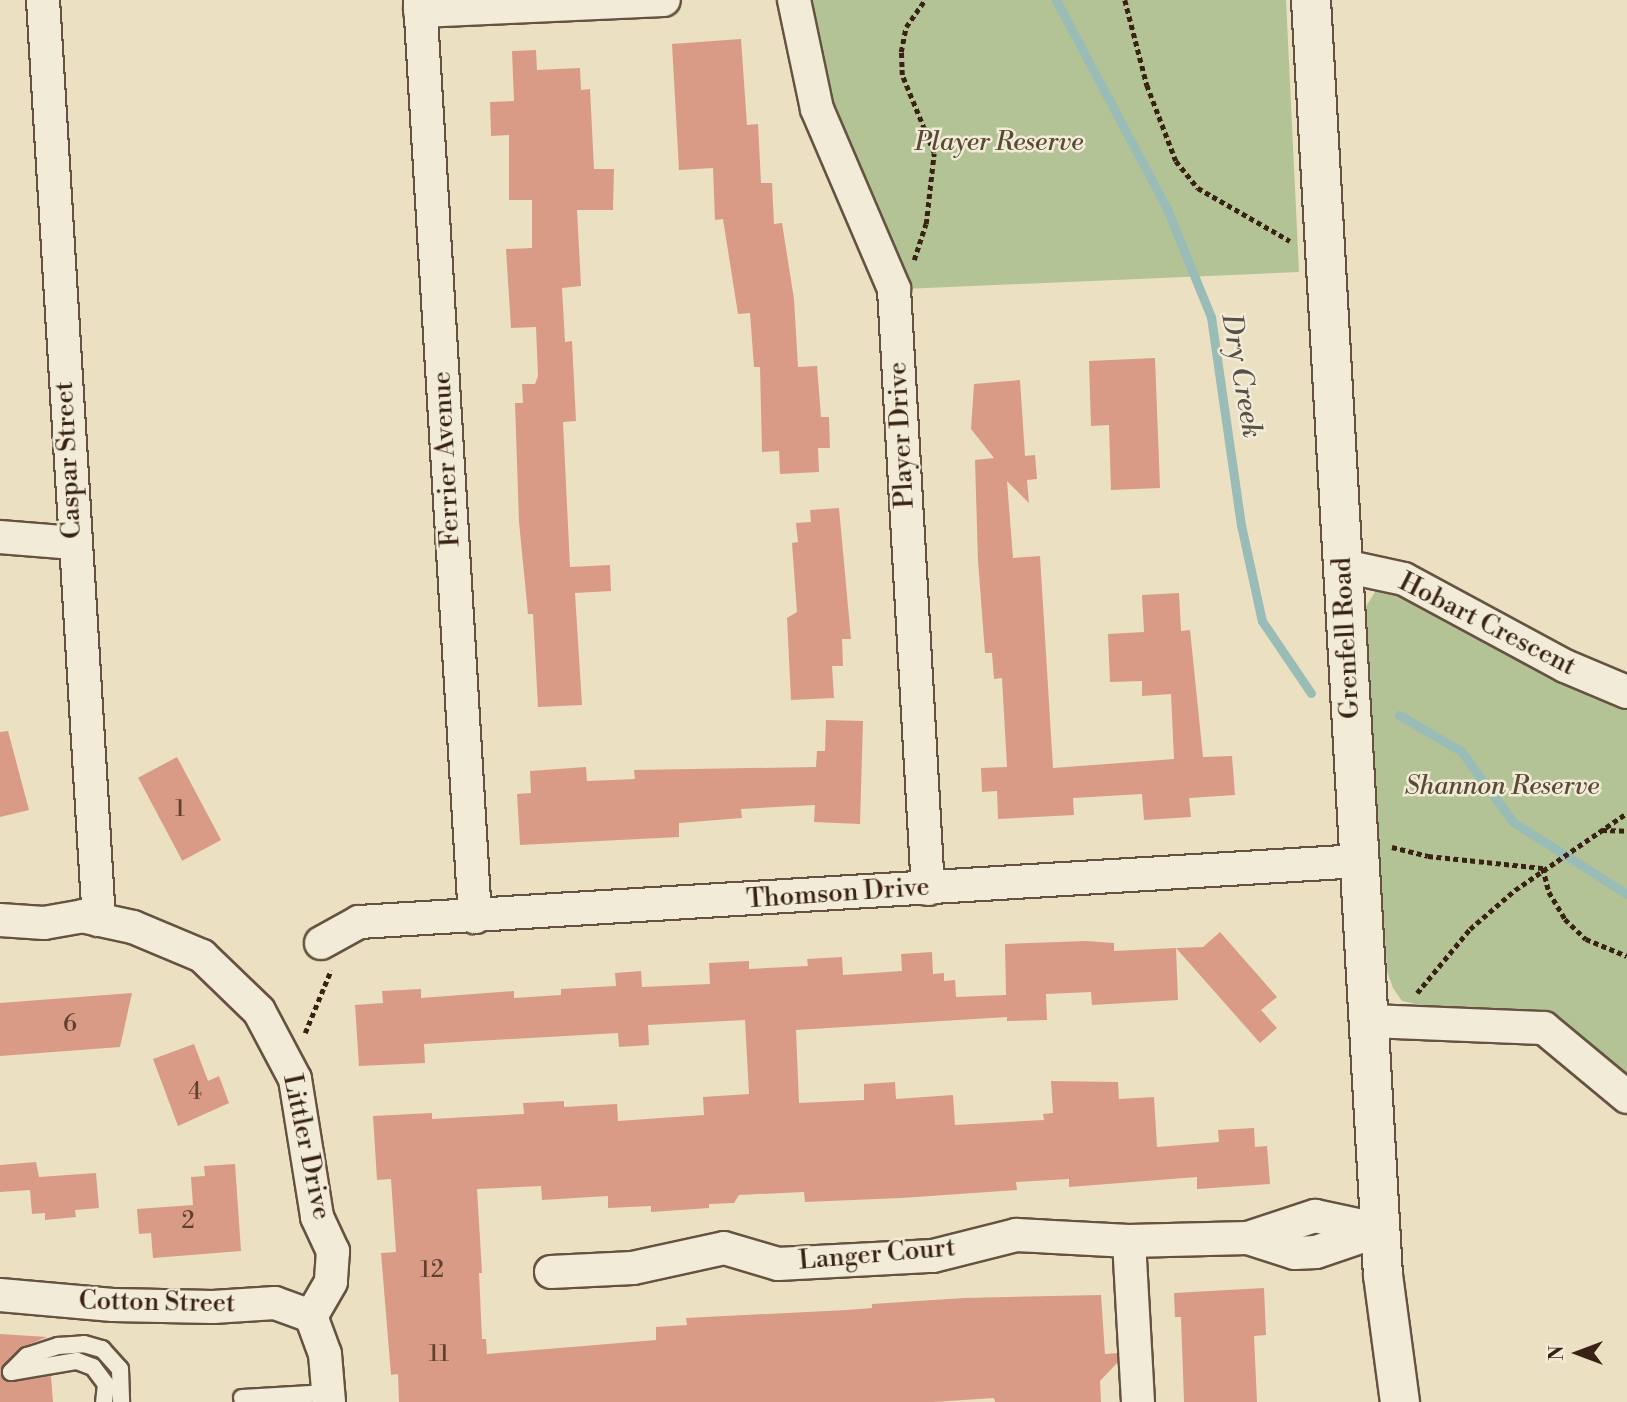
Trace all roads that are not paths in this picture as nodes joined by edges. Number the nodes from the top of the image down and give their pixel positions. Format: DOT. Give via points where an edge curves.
graph roads {
  1 [pos="43,0"];
  2 [pos="664,0"];
  3 [pos="794,0"];
  4 [pos="1311,0"];
  5 [pos="420,5"];
  6 [pos="0,537"];
  7 [pos="74,543"];
  8 [pos="1344,566"];
  9 [pos="1627,692"];
  10 [pos="1359,852"];
  11 [pos="928,889"];
  12 [pos="474,918"];
  13 [pos="0,920"];
  14 [pos="99,920"];
  15 [pos="330,938"];
  16 [pos="1380,1021"];
  17 [pos="1627,1097"];
  18 [pos="1381,1230"];
  19 [pos="1129,1241"];
  20 [pos="551,1272"];
  21 [pos="1383,1275"];
  22 [pos="0,1296"];
  23 [pos="311,1316"];
  24 [pos="242,1398"];
  25 [pos="329,1398"];
  26 [pos="104,1402"];
  27 [pos="121,1402"];
  28 [pos="1138,1402"];
  29 [pos="1373,1402"];
  30 [pos="1400,1402"];
  1 -- 7 [label="street, Caspar Street"];
  2 -- 5 [label="street"];
  3 -- 11 [label="street, Player Drive" via="817,109 894,289"];
  4 -- 8 [label="main road, Grenfell Road"];
  5 -- 12 [label="street, Ferrier Avenue"];
  6 -- 7 [label="street"];
  7 -- 14 [label="street, Caspar Street"];
  8 -- 9 [label="street, Hobart Crescent" via="1404,579 1565,666"];
  8 -- 10 [label="main road, Grenfell Road"];
  10 -- 11 [label="street, Thomson Drive"];
  10 -- 16 [label="main road, Grenfell Road"];
  11 -- 12 [label="street, Thomson Drive"];
  12 -- 15 [label="street, Thomson Drive" via="359,922"];
  13 -- 14 [label="street, Littler Drive" via="44,923 82,916"];
  14 -- 23 [label="street, Littler Drive" via="132,927 202,956 241,990 281,1047 295,1079 317,1217 333,1251 331,1282"];
  16 -- 17 [label="street" via="1545,1028"];
  16 -- 18 [label="main road, Grenfell Road"];
  18 -- 19 [label="street, Langer Court" via="1316,1252 1295,1253 1248,1238"];
  18 -- 21 [label="main road, Grenfell Road"];
  19 -- 20 [label="street, Langer Court" via="1016,1235 933,1256 778,1264 724,1248 633,1268"];
  19 -- 28 [label="street"];
  21 -- 29 [label="main road, Grenfell Road"];
  21 -- 30 [label="main road, Grenfell Road"];
  22 -- 23 [label="street, Cotton Street" via="138,1306 275,1303"];
  23 -- 25 [label="street" via="325,1354"];
  24 -- 25 [label="lane"];
  26 -- 27 [label="lane" via="106,1384 93,1367 77,1362 11,1372 27,1356 84,1344 102,1349 120,1369"];
}
